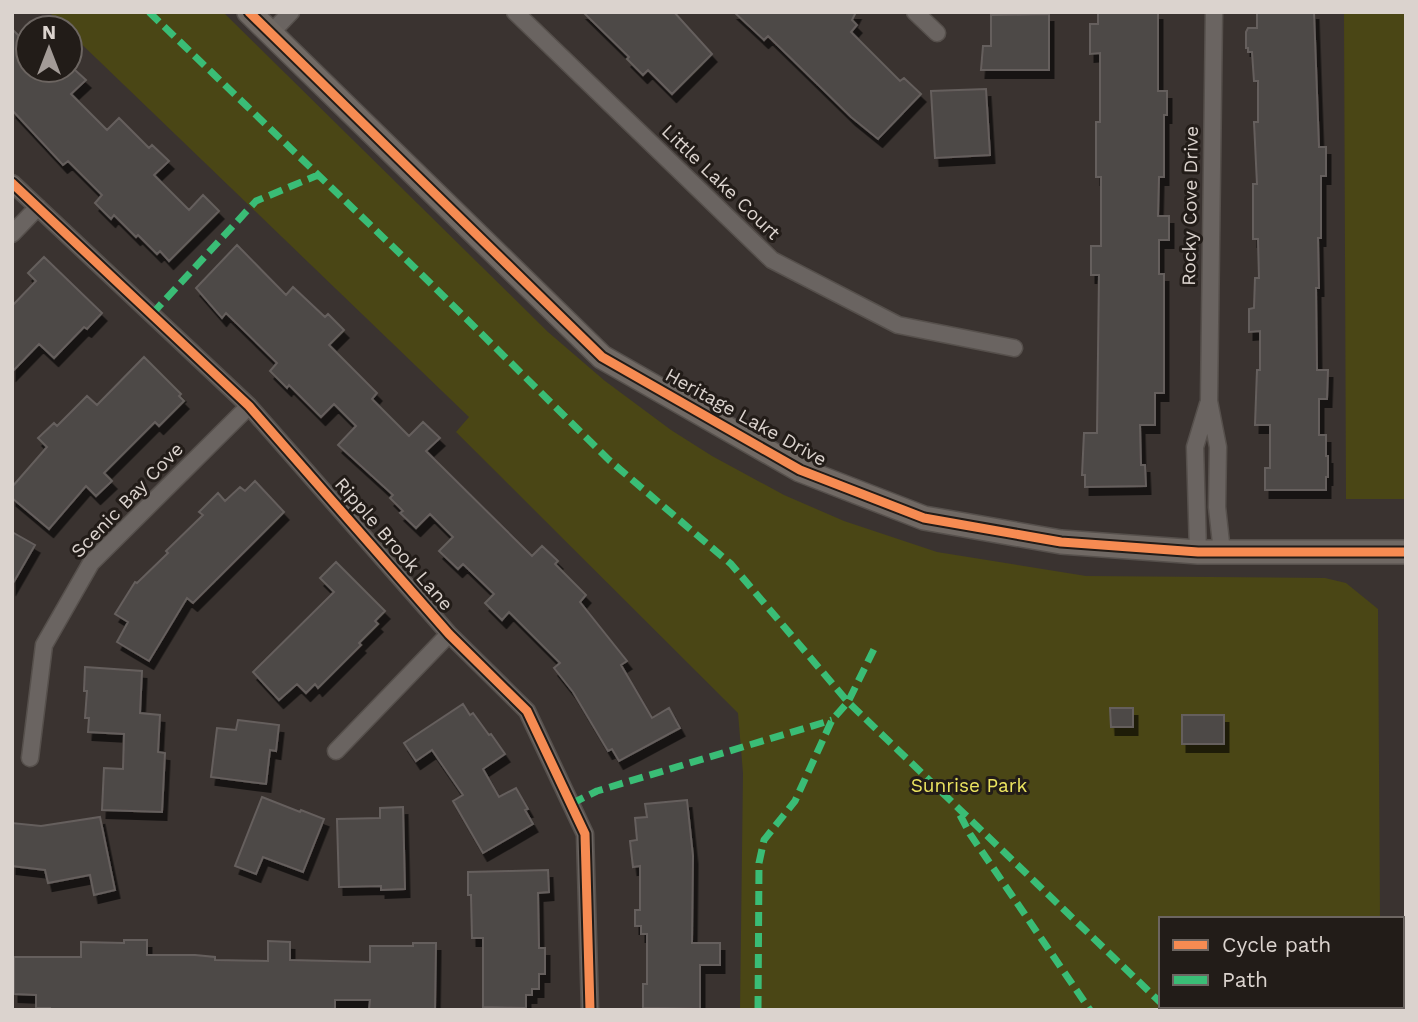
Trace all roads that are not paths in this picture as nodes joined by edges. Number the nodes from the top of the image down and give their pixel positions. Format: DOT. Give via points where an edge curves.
graph roads {
  1 [pos="249,12"];
  2 [pos="291,12"];
  3 [pos="515,12"];
  4 [pos="915,12"];
  5 [pos="1214,12"];
  6 [pos="271,33"];
  7 [pos="937,33"];
  8 [pos="12,183"];
  9 [pos="38,207"];
  10 [pos="12,234"];
  11 [pos="1013,348"];
  12 [pos="1209,401"];
  13 [pos="249,406"];
  14 [pos="1198,552"];
  15 [pos="1222,552"];
  16 [pos="1406,552"];
  17 [pos="449,634"];
  18 [pos="336,751"];
  19 [pos="30,758"];
  20 [pos="590,1010"];
  1 -- 6 [label="street, Heritage Lake Drive"];
  2 -- 6 [label="street"];
  3 -- 11 [label="street, Little Lake Court" via="772,260 898,324"];
  4 -- 7 [label="street"];
  5 -- 12 [label="street, Rocky Cove Drive"];
  6 -- 14 [label="street, Heritage Lake Drive" via="602,357 800,470 924,518 1061,542"];
  8 -- 9 [label="street, Ripple Brook Lane"];
  9 -- 10 [label="street"];
  9 -- 13 [label="street, Ripple Brook Lane"];
  12 -- 14 [label="street, Rocky Cove Drive" via="1195,447"];
  12 -- 15 [label="street, Rocky Cove Drive" via="1218,447"];
  13 -- 17 [label="street, Ripple Brook Lane"];
  13 -- 19 [label="street, Scenic Bay Cove" via="91,563 44,645"];
  14 -- 15 [label="street, Heritage Lake Drive"];
  15 -- 16 [label="street, Heritage Lake Drive"];
  17 -- 18 [label="street"];
  17 -- 20 [label="street, Ripple Brook Lane" via="527,711 585,834"];
}
